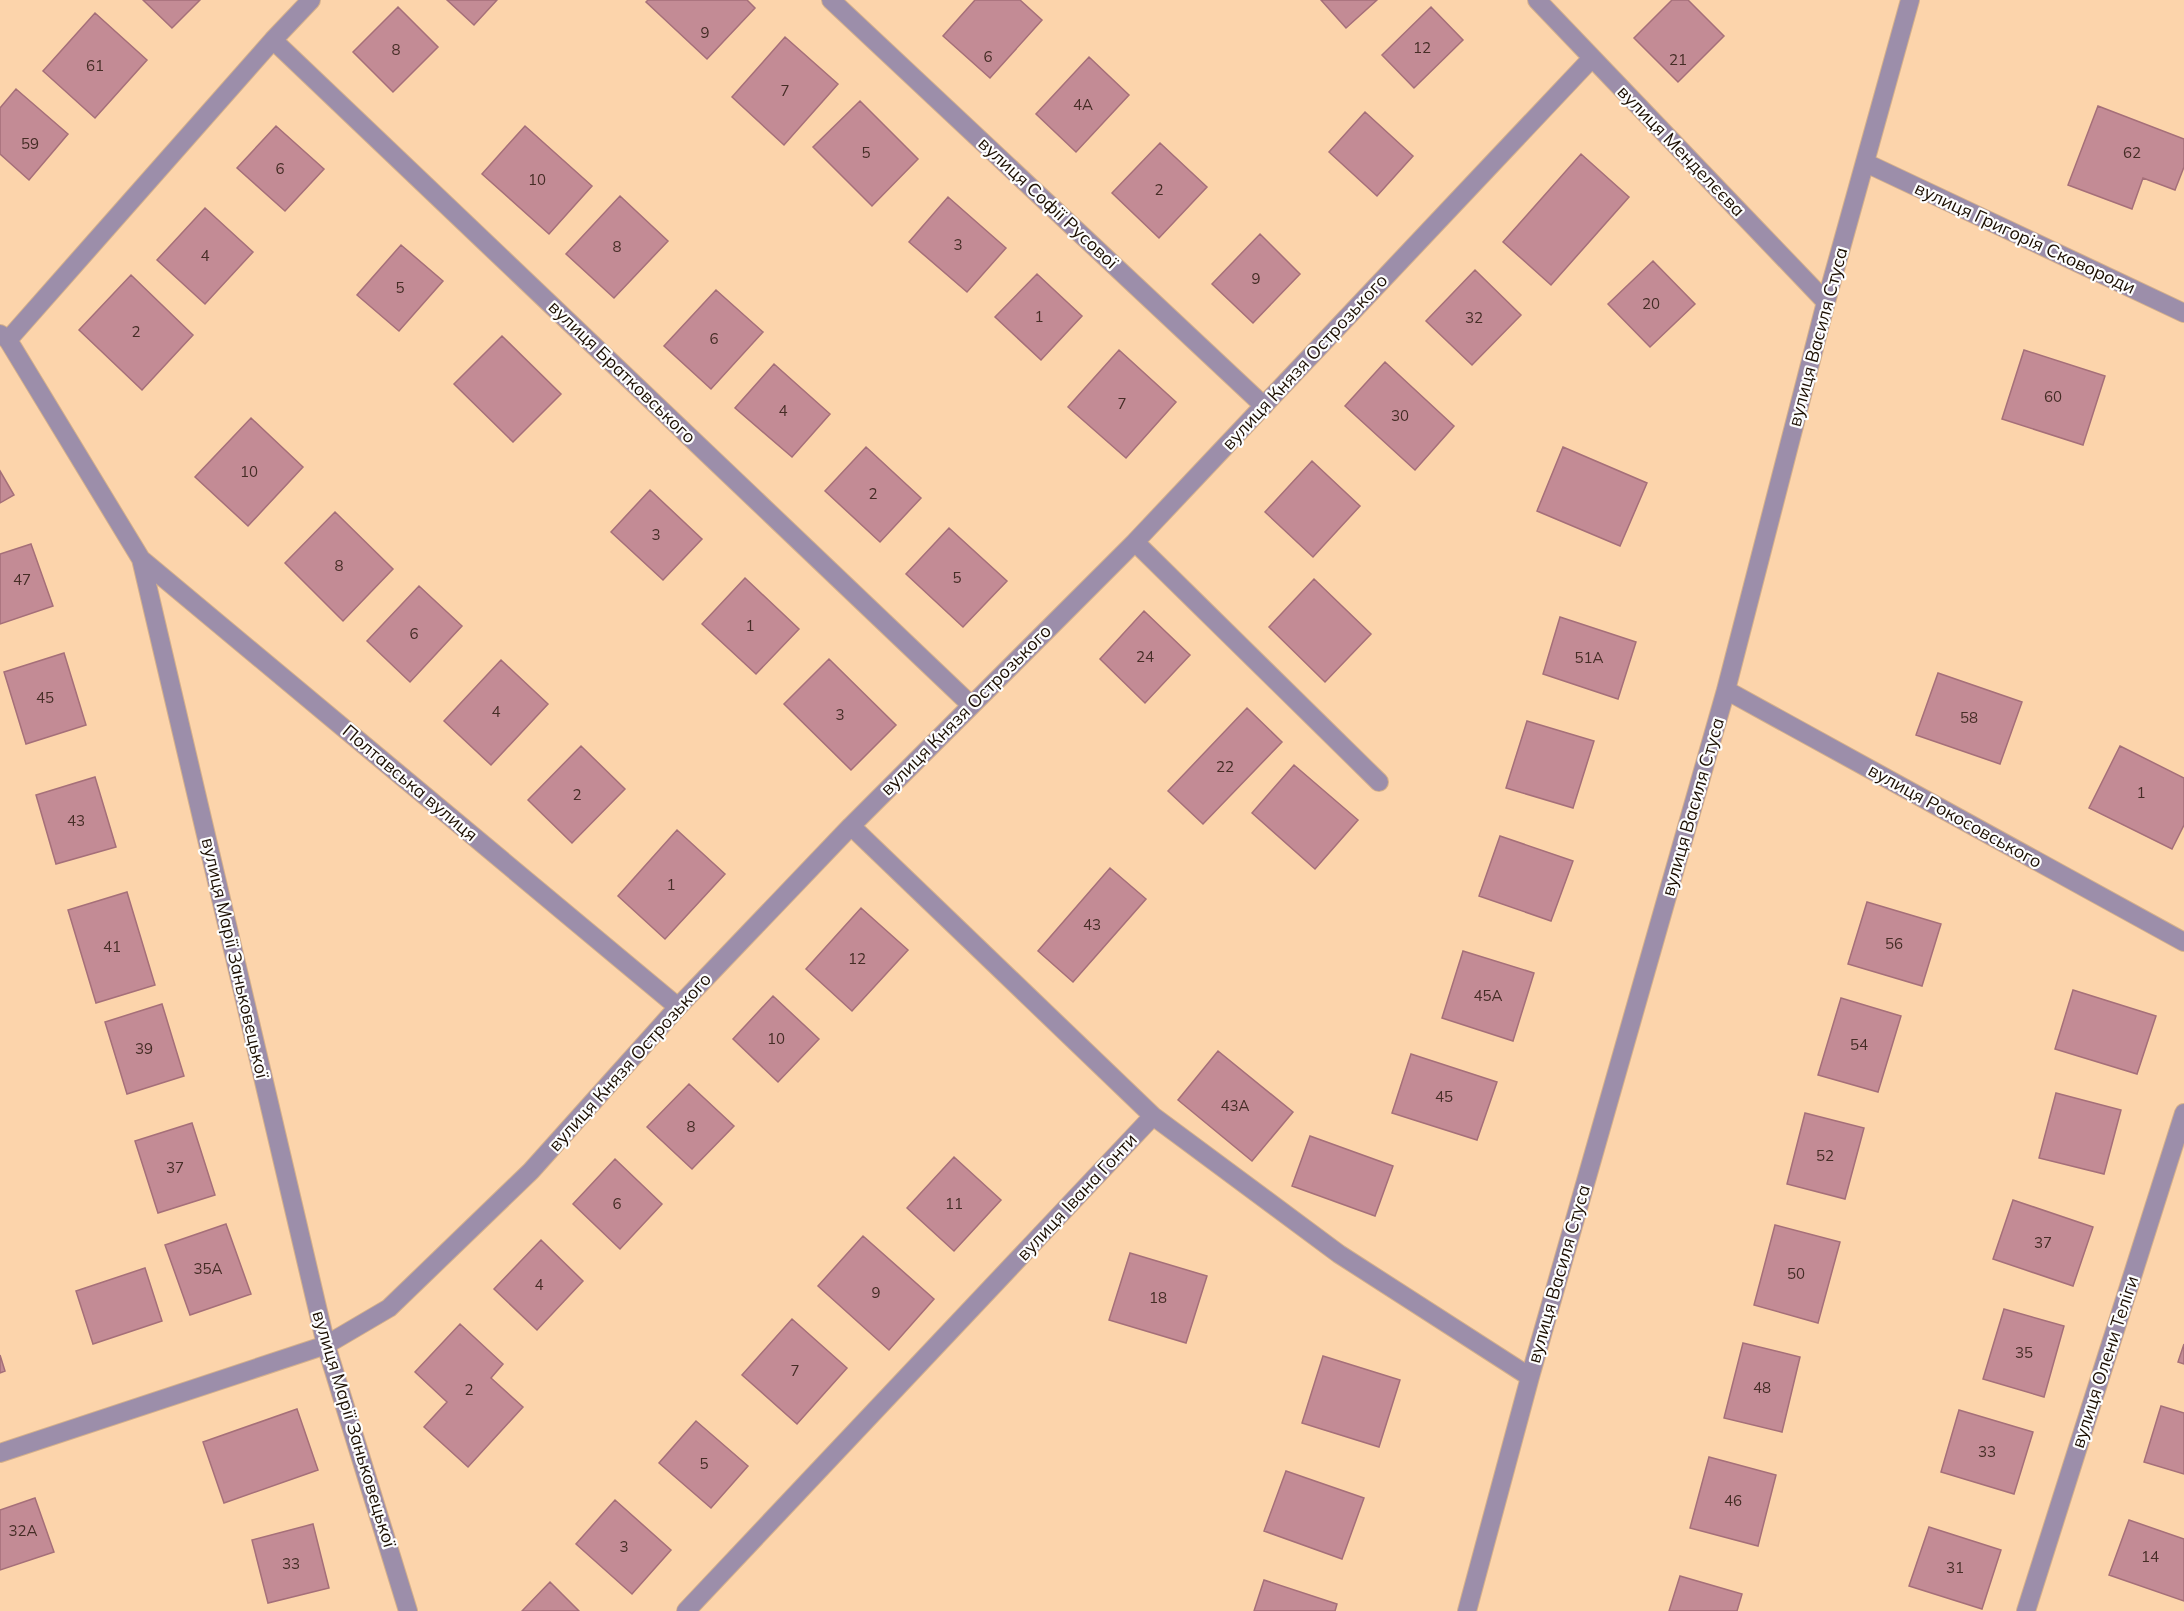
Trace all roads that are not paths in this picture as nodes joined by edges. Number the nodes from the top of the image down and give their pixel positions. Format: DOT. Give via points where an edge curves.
graph roads {
  1 [pos="311,0"];
  2 [pos="831,0"];
  3 [pos="1537,0"];
  4 [pos="1910,0"];
  5 [pos="273,40"];
  6 [pos="1592,58"];
  7 [pos="1866,163"];
  8 [pos="1826,302"];
  9 [pos="2184,313"];
  10 [pos="4,337"];
  11 [pos="1264,406"];
  12 [pos="1135,542"];
  13 [pos="141,559"];
  14 [pos="1726,690"];
  15 [pos="971,705"];
  16 [pos="1379,782"];
  17 [pos="851,826"];
  18 [pos="2184,942"];
  19 [pos="678,1007"];
  20 [pos="2184,1113"];
  21 [pos="1153,1116"];
  22 [pos="326,1345"];
  23 [pos="1530,1377"];
  24 [pos="0,1453"];
  25 [pos="408,1611"];
  26 [pos="686,1611"];
  27 [pos="1467,1611"];
  28 [pos="2026,1611"];
  1 -- 5 [label="street"];
  2 -- 11 [label="street, вулиця Софії Русової"];
  3 -- 6 [label="street, вулиця Менделєєва"];
  4 -- 7 [label="street, вулиця Василя Стуса"];
  5 -- 10 [label="street"];
  5 -- 15 [label="street, вулиця Братковського"];
  6 -- 8 [label="street, вулиця Менделєєва"];
  6 -- 11 [label="street, вулиця Князя Острозького"];
  7 -- 8 [label="street, вулиця Василя Стуса"];
  7 -- 9 [label="street, вулиця Григорія Сковороди"];
  8 -- 14 [label="street, вулиця Василя Стуса"];
  10 -- 13 [label="street, вулиця Марії Заньковецької"];
  11 -- 12 [label="street, вулиця Князя Острозького"];
  12 -- 15 [label="street, вулиця Князя Острозького"];
  12 -- 16 [label="street"];
  13 -- 19 [label="street, Полтавська вулиця"];
  13 -- 22 [label="street, вулиця Марії Заньковецької"];
  14 -- 18 [label="street, вулиця Рокосовського"];
  14 -- 23 [label="street, вулиця Василя Стуса"];
  15 -- 17 [label="street, вулиця Князя Острозького"];
  17 -- 19 [label="street, вулиця Князя Острозького"];
  17 -- 21 [label="street"];
  19 -- 22 [label="street, вулиця Князя Острозького" via="531,1171 389,1308"];
  20 -- 28 [label="street, вулиця Олени Теліги"];
  21 -- 23 [label="street" via="1340,1254"];
  21 -- 26 [label="street, вулиця Івана Гонти"];
  22 -- 24 [label="street, вулиця Князя Острозького"];
  22 -- 25 [label="street, вулиця Марії Заньковецької"];
  23 -- 27 [label="street, вулиця Василя Стуса"];
}
